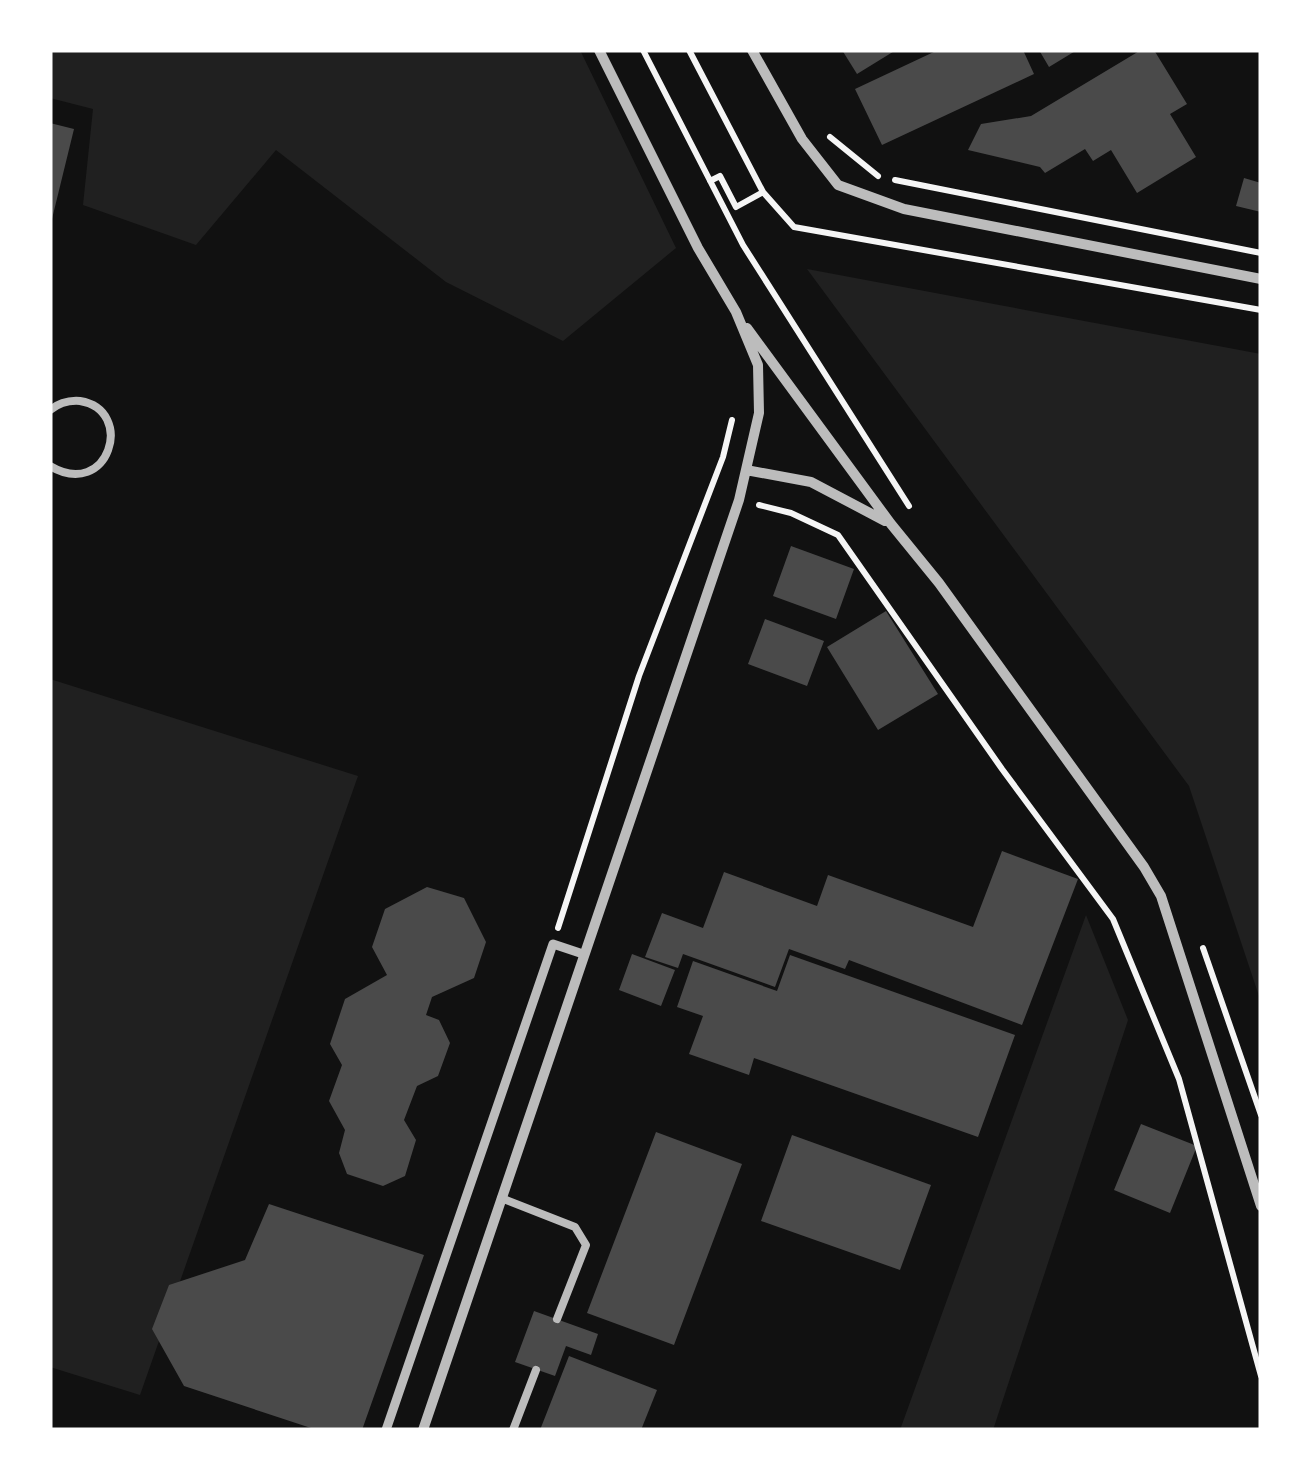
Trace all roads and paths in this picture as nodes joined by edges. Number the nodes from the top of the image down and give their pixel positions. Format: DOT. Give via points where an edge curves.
graph roads {
  1 [pos="599,50"];
  2 [pos="642,50"];
  3 [pos="752,50"];
  4 [pos="827,135"];
  5 [pos="710,181"];
  6 [pos="763,192"];
  7 [pos="1261,253"];
  8 [pos="1261,278"];
  9 [pos="736,312"];
  10 [pos="50,393"];
  11 [pos="53,407"];
  12 [pos="734,411"];
  13 [pos="50,466"];
  14 [pos="746,470"];
  15 [pos="738,500"];
  16 [pos="905,502"];
  17 [pos="891,524"];
  18 [pos="552,944"];
  19 [pos="583,954"];
  20 [pos="501,1198"];
  21 [pos="1261,1206"];
  22 [pos="556,1319"];
  23 [pos="536,1370"];
  24 [pos="1261,1376"];
  25 [pos="386,1430"];
  26 [pos="423,1430"];
  27 [pos="512,1430"];
  1 -- 9 [label="street"];
  2 -- 5 [label="path"];
  3 -- 8 [label="street" via="802,139 838,185 904,209"];
  4 -- 7 [label="path" via="880,177"];
  5 -- 6 [label="path" via="720,176 736,207"];
  5 -- 16 [label="path" via="743,245"];
  9 -- 14 [label="street" via="758,365 759,413"];
  9 -- 17 [label="street"];
  10 -- 11 [label="lane"];
  11 -- 13 [label="lane" via="86,402 98,409 112,435 91,471 62,474"];
  12 -- 18 [label="path"];
  14 -- 15 [label="street"];
  14 -- 17 [label="street" via="812,482"];
  15 -- 19 [label="street"];
  15 -- 24 [label="path" via="838,535 1113,919 1179,1079"];
  17 -- 21 [label="street" via="1162,896"];
  18 -- 19 [label="street"];
  18 -- 25 [label="street"];
  19 -- 20 [label="street"];
  20 -- 22 [label="lane" via="575,1227 586,1245"];
  20 -- 26 [label="street"];
  23 -- 27 [label="lane"];
}
